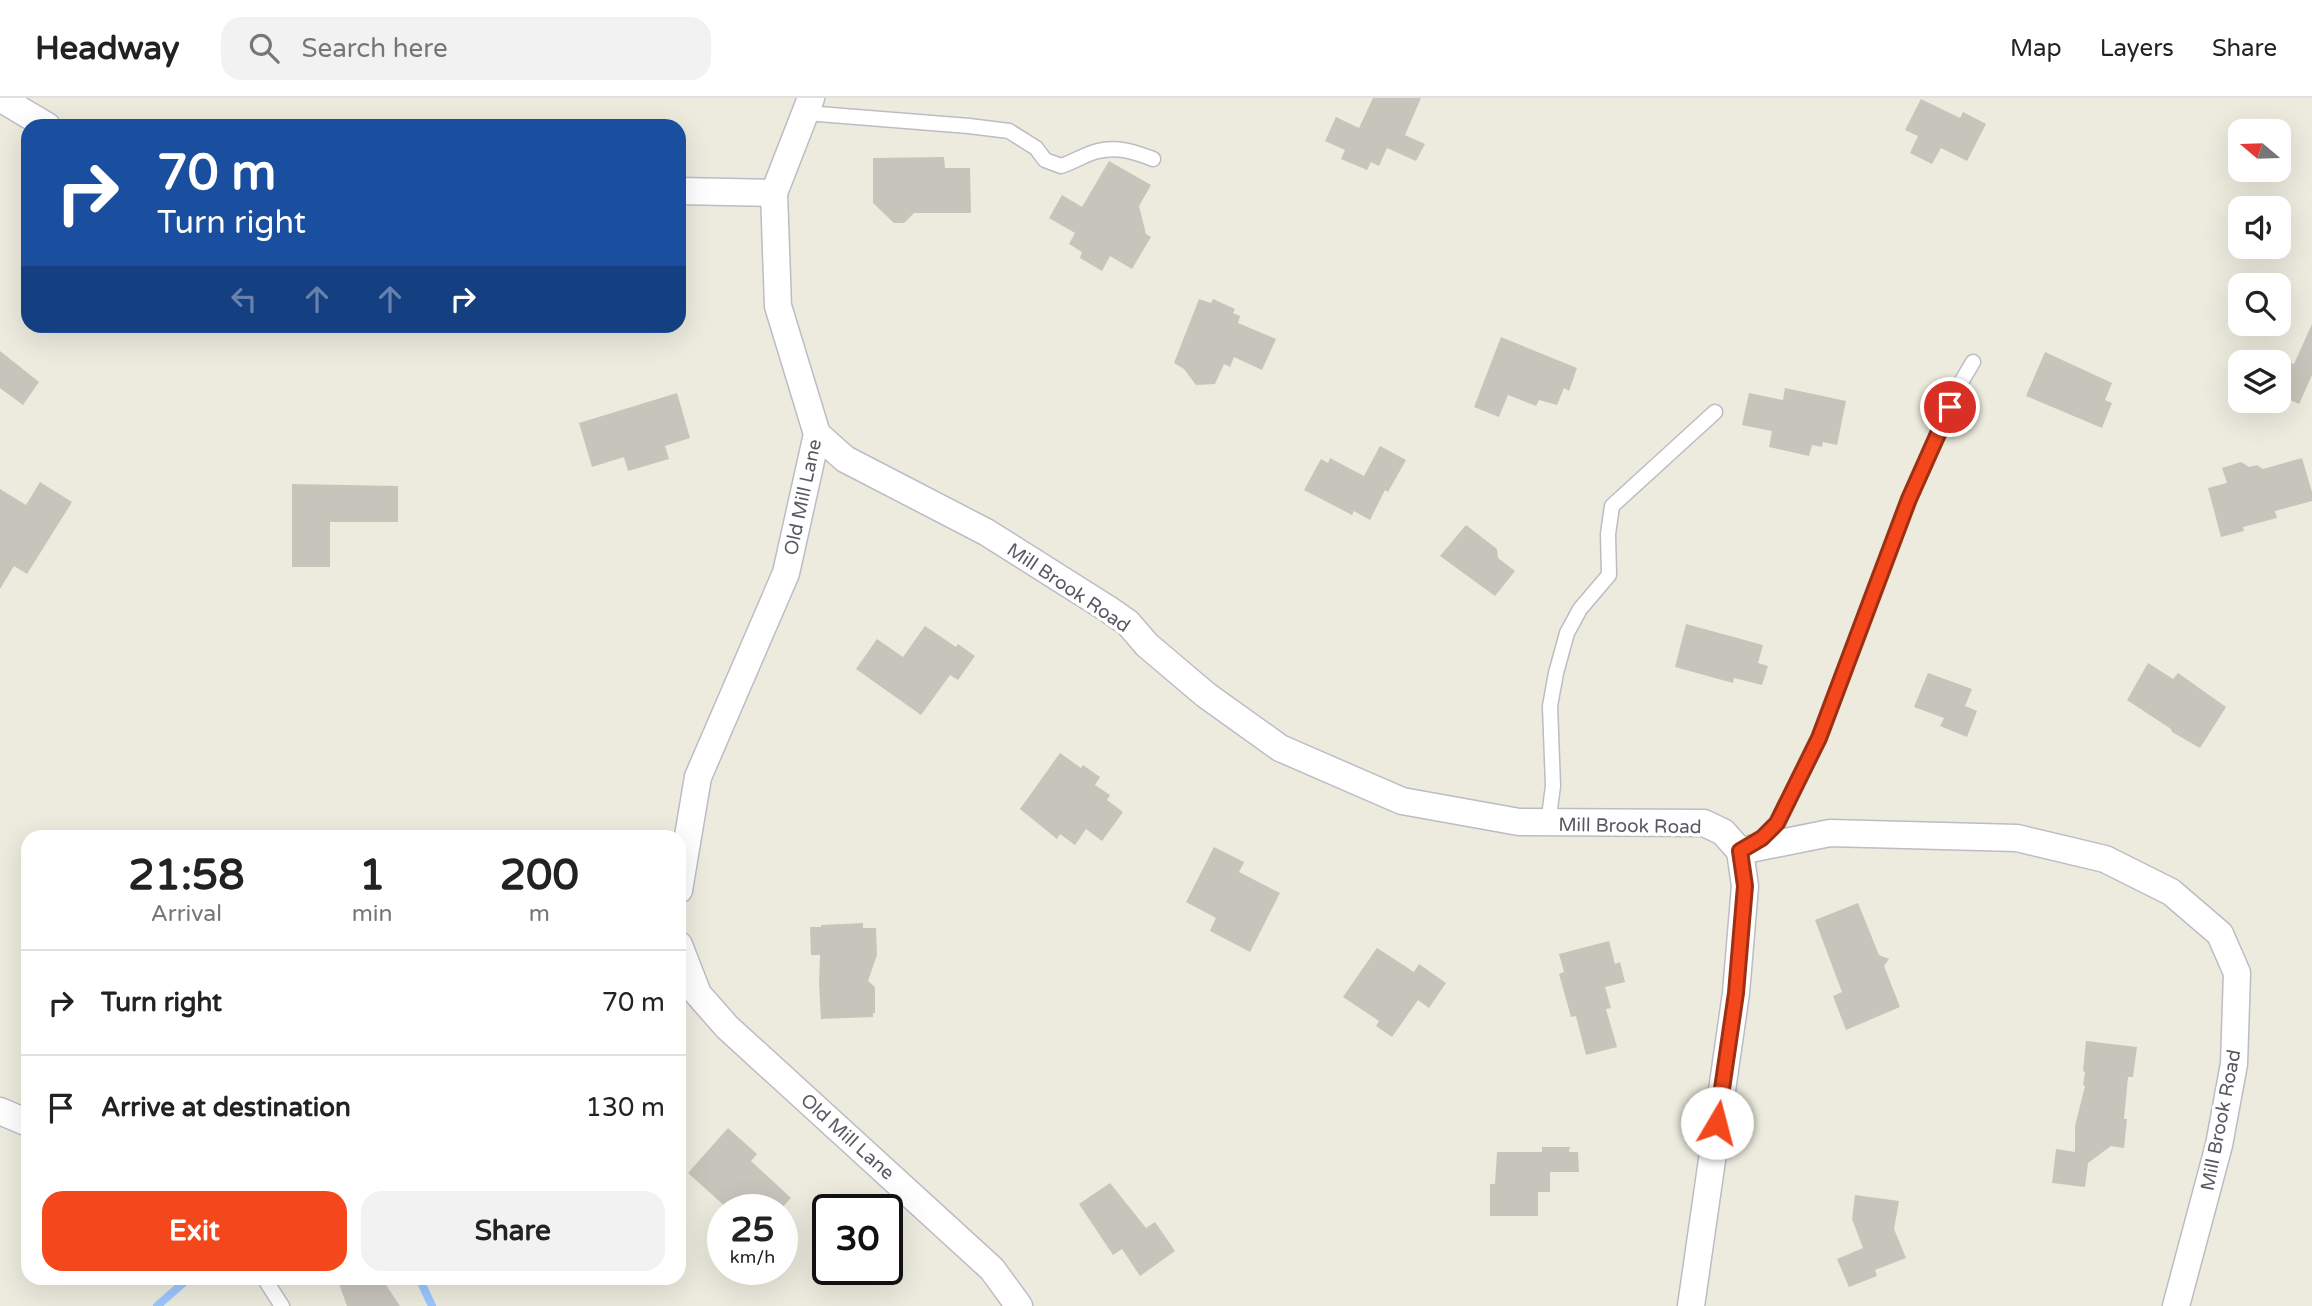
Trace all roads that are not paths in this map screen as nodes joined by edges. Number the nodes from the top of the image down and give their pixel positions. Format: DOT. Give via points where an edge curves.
graph roads {
  1 [pos="0,98"];
  2 [pos="809,105"];
  3 [pos="35,119"];
  4 [pos="1153,159"];
  5 [pos="686,191"];
  6 [pos="774,194"];
  7 [pos="1973,362"];
  8 [pos="1715,412"];
  9 [pos="817,434"];
  10 [pos="1548,824"];
  11 [pos="686,848"];
  12 [pos="1740,851"];
  13 [pos="686,962"];
  14 [pos="691,1002"];
  15 [pos="0,1111"];
  16 [pos="21,1120"];
  17 [pos="268,1285"];
  18 [pos="282,1306"];
  19 [pos="1019,1306"];
  20 [pos="1691,1306"];
  21 [pos="2176,1306"];
  1 -- 3 [label="street"];
  2 -- 4 [label="lane" via="1009,131 1036,148 1045,160 1061,166 1097,151 1132,150"];
  2 -- 6 [label="street, Old Mill Lane"];
  5 -- 6 [label="street"];
  6 -- 9 [label="street, Old Mill Lane" via="778,306"];
  7 -- 12 [label="lane" via="1909,499 1819,738 1777,823"];
  8 -- 10 [label="lane" via="1612,506 1609,575 1580,609 1567,633 1556,673 1550,706 1553,786"];
  9 -- 10 [label="street, Mill Brook Road" via="845,459 986,533 1118,616 1206,695 1280,748 1402,802"];
  9 -- 11 [label="street, Old Mill Lane" via="786,573 698,777"];
  10 -- 12 [label="street, Mill Brook Road" via="1704,822 1723,832"];
  12 -- 20 [label="street" via="1745,886 1736,993"];
  12 -- 21 [label="street, Mill Brook Road" via="1830,833 2017,838 2105,859 2171,892 2220,934 2237,973 2234,1064"];
  13 -- 14 [label="street, Old Mill Lane" via="698,994"];
  14 -- 19 [label="street, Old Mill Lane" via="727,1027 992,1269"];
  15 -- 16 [label="street"];
  17 -- 18 [label="lane"];
}
